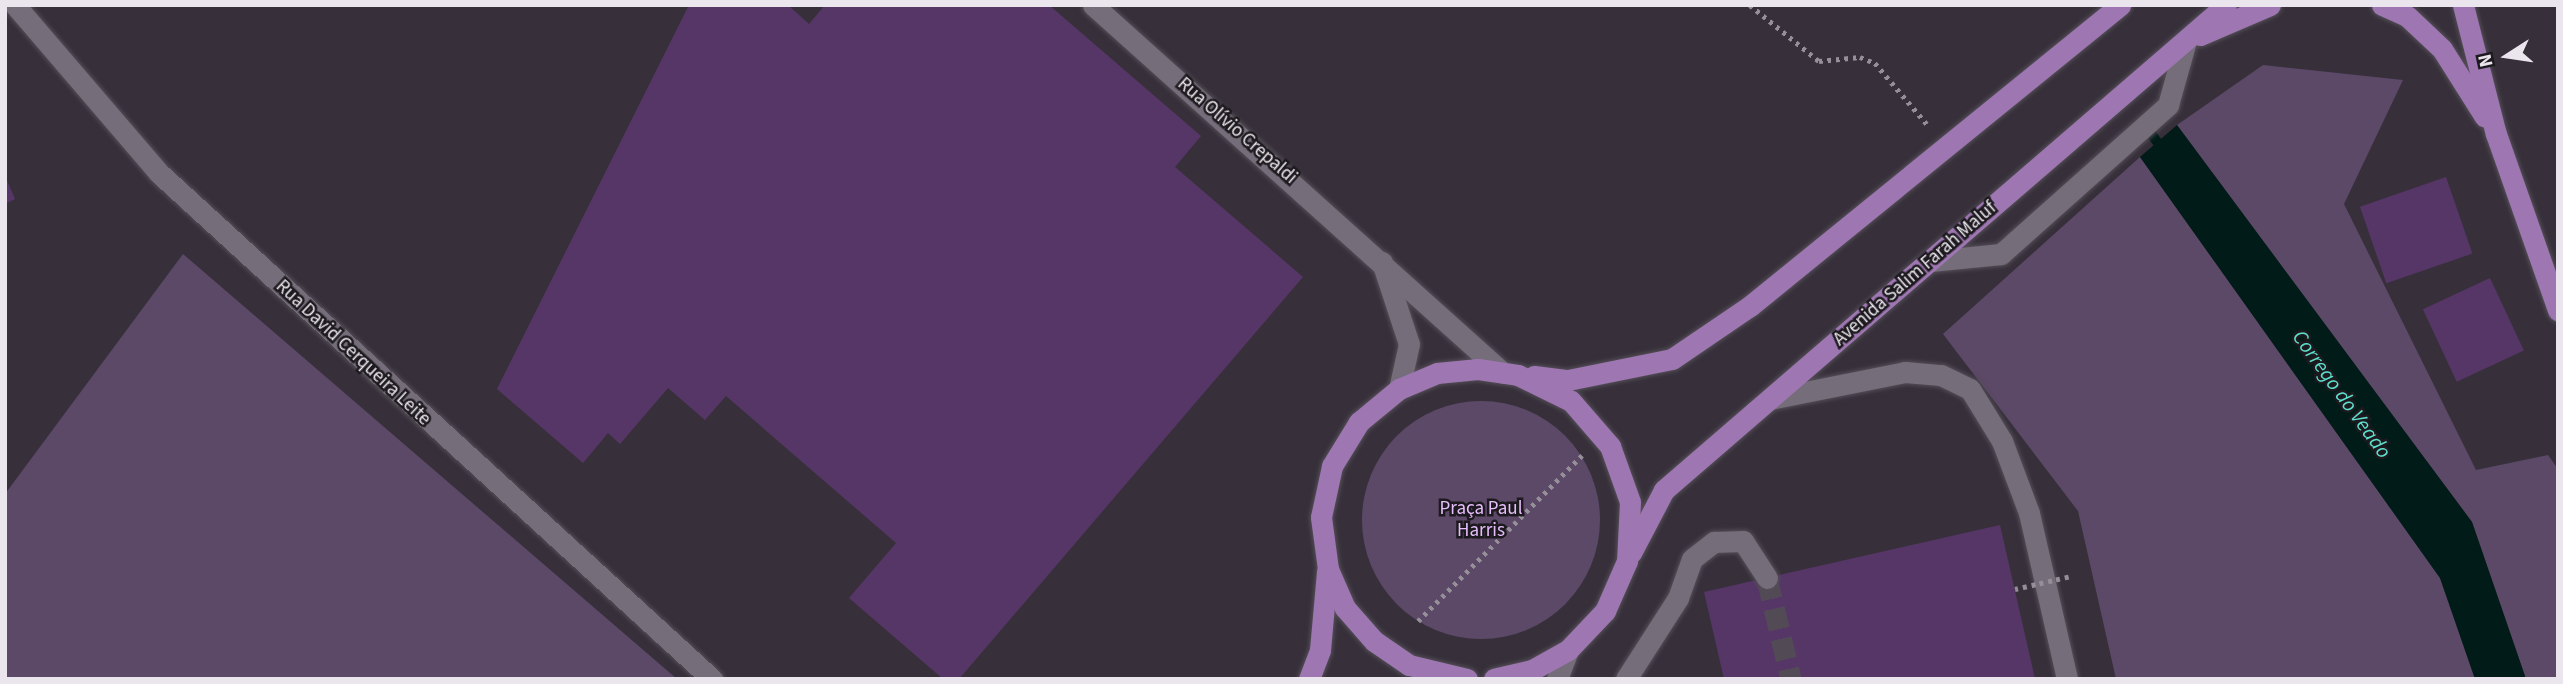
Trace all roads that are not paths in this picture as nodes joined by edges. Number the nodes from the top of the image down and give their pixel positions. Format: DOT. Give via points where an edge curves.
graph roads {
  1 [pos="15,5"];
  2 [pos="1093,5"];
  3 [pos="2120,5"];
  4 [pos="2225,5"];
  5 [pos="2270,5"];
  6 [pos="2382,5"];
  7 [pos="2463,5"];
  8 [pos="2186,41"];
  9 [pos="2497,134"];
  10 [pos="1380,257"];
  11 [pos="1931,261"];
  12 [pos="2558,310"];
  13 [pos="1510,374"];
  14 [pos="1399,389"];
  15 [pos="1770,399"];
  16 [pos="1627,562"];
  17 [pos="1328,569"];
  18 [pos="1767,578"];
  19 [pos="1568,650"];
  20 [pos="1403,672"];
  21 [pos="1449,678"];
  22 [pos="712,679"];
  23 [pos="1309,679"];
  24 [pos="1467,679"];
  25 [pos="1494,679"];
  26 [pos="1557,679"];
  27 [pos="1626,679"];
  28 [pos="2067,679"];
  1 -- 22 [label="street, Rua David Cerqueira Leite" via="159,173"];
  2 -- 10 [label="street, Rua Olívio Crepaldi"];
  3 -- 13 [label="main road" via="1948,149 1672,359 1568,380"];
  4 -- 8 [label="main road, Avenida Salim Farah Maluf"];
  5 -- 8 [label="main road"];
  6 -- 9 [label="main road" via="2407,16 2442,49"];
  7 -- 9 [label="main road"];
  8 -- 11 [label="main road, Avenida Salim Farah Maluf"];
  8 -- 11 [label="street" via="2168,105 2001,254"];
  9 -- 12 [label="main road"];
  10 -- 13 [label="street, Rua Olívio Crepaldi"];
  10 -- 14 [label="street" via="1409,344"];
  11 -- 15 [label="main road, Avenida Salim Farah Maluf"];
  13 -- 14 [label="main road" via="1437,373"];
  13 -- 16 [label="main road" via="1571,401 1610,446 1630,502"];
  14 -- 17 [label="main road" via="1359,422 1332,466 1321,517"];
  15 -- 16 [label="main road, Avenida Salim Farah Maluf" via="1664,490"];
  15 -- 28 [label="street" via="1905,372 1941,375 1970,389 2002,441 2029,513"];
  16 -- 19 [label="main road, Avenida Salim Farah Maluf" via="1605,611"];
  17 -- 20 [label="main road" via="1345,608"];
  17 -- 23 [label="main road" via="1320,650"];
  18 -- 27 [label="street" via="1743,541 1714,542 1692,559 1678,598"];
  19 -- 25 [label="main road, Avenida Salim Farah Maluf" via="1532,670"];
  19 -- 26 [label="street"];
  20 -- 21 [label="main road"];
  21 -- 24 [label="main road"];
}
